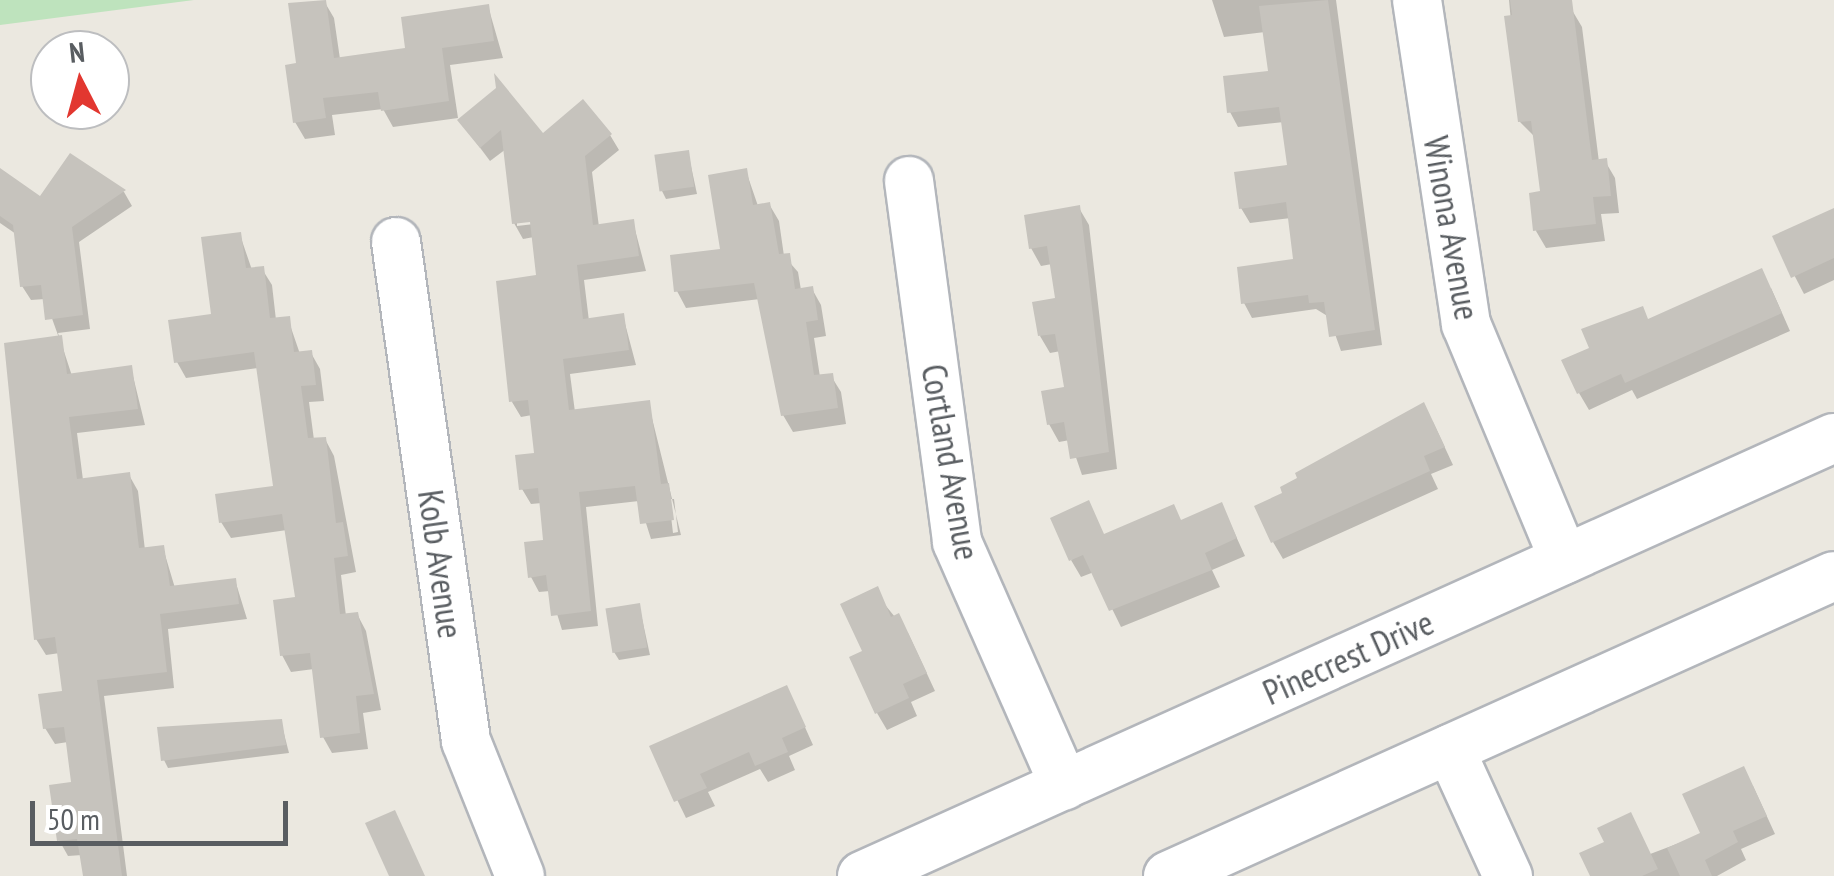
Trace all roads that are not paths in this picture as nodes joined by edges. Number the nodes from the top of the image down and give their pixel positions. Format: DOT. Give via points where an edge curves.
graph roads {
  1 [pos="1417,0"];
  2 [pos="909,181"];
  3 [pos="396,242"];
  4 [pos="1834,438"];
  5 [pos="1564,558"];
  6 [pos="1834,576"];
  7 [pos="1450,749"];
  8 [pos="1064,785"];
  9 [pos="885,871"];
  10 [pos="520,876"];
  11 [pos="1168,876"];
  12 [pos="1508,876"];
  1 -- 5 [label="street, Winona Avenue" via="1466,324"];
  2 -- 8 [label="street, Cortland Avenue" via="957,542"];
  3 -- 10 [label="street, Kolb Avenue" via="466,741"];
  4 -- 5 [label="street, Pinecrest Drive"];
  5 -- 8 [label="street, Pinecrest Drive"];
  6 -- 7 [label="street"];
  7 -- 11 [label="street"];
  7 -- 12 [label="street"];
  8 -- 9 [label="street, Pinecrest Drive"];
}
